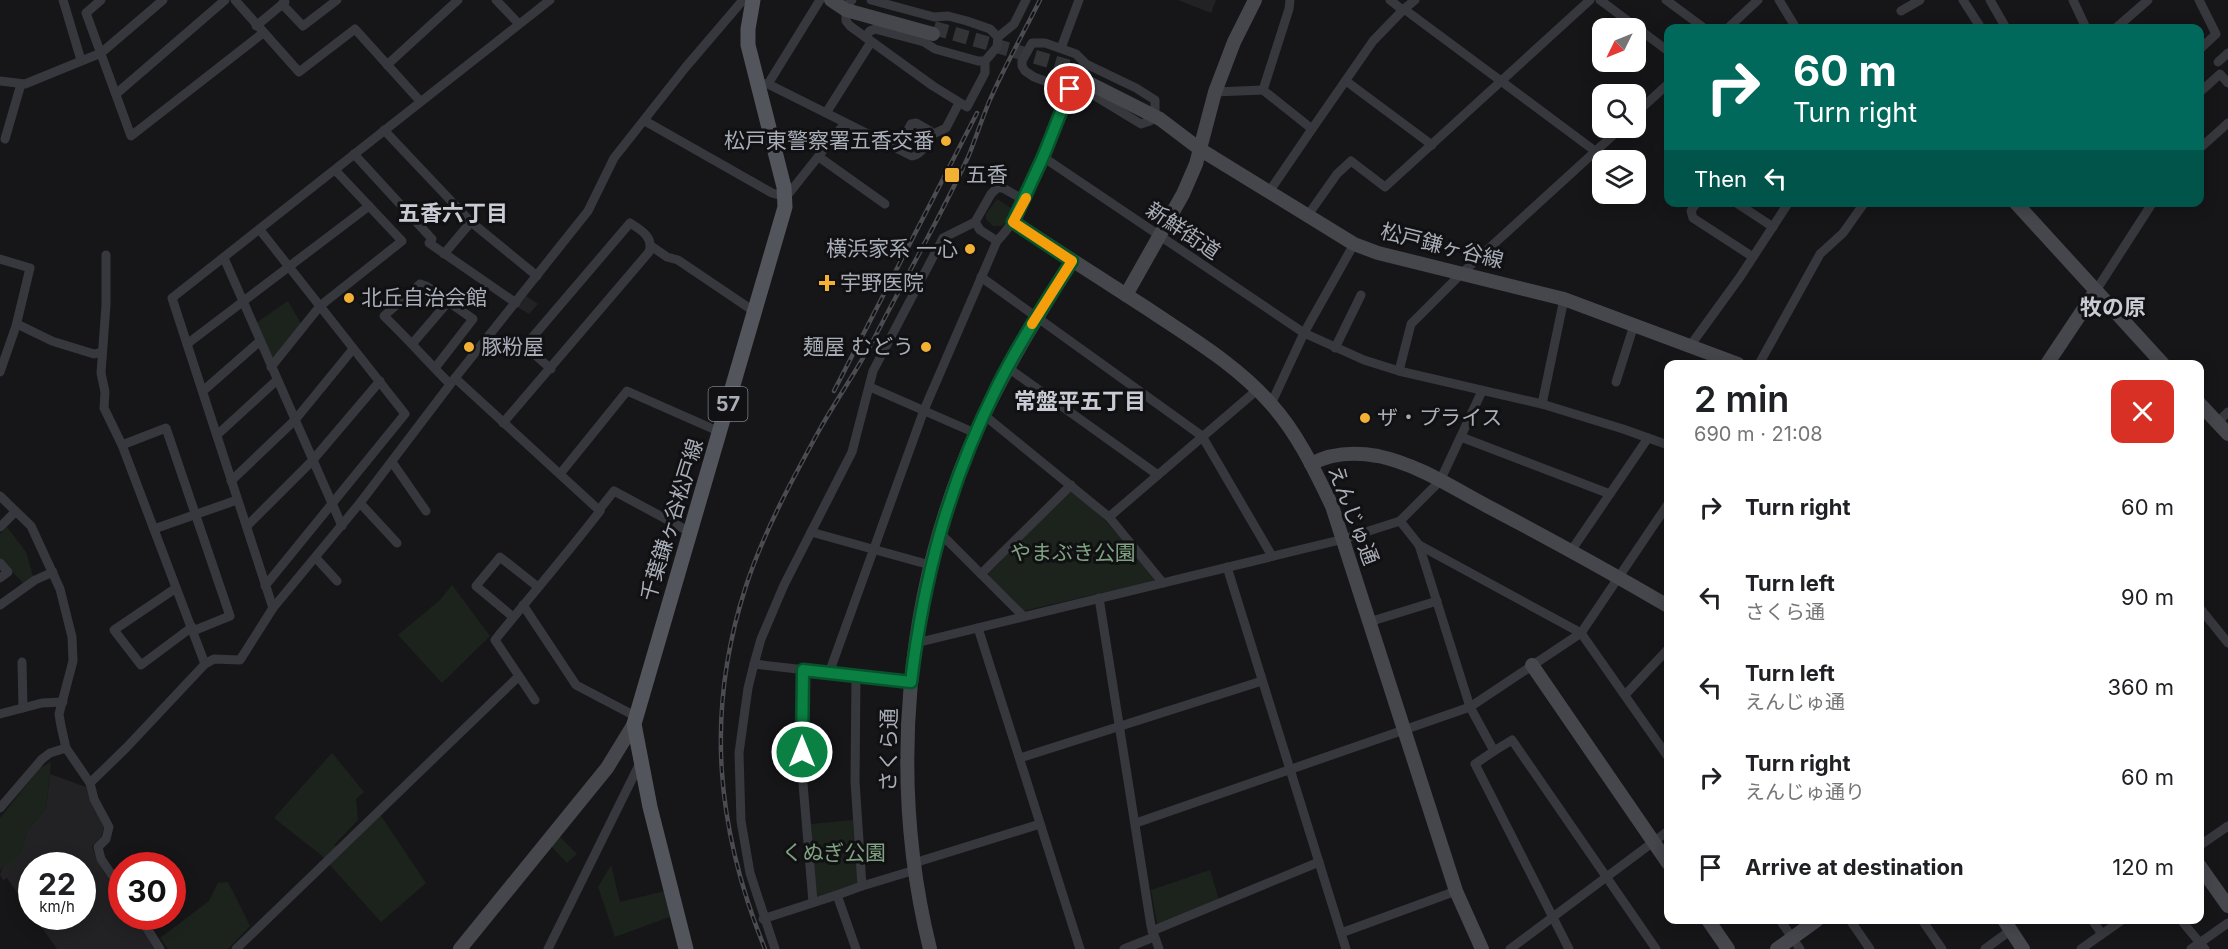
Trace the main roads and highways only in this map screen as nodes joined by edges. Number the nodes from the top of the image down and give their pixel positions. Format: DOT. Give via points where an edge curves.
graph roads {
  1 [pos="753,0"];
  2 [pos="686,949"];
  1 -- 2 [label="main road, 千葉鎌ヶ谷松戸線 / 57" via="748,45 762,83 786,197 634,720 650,807"];
}
